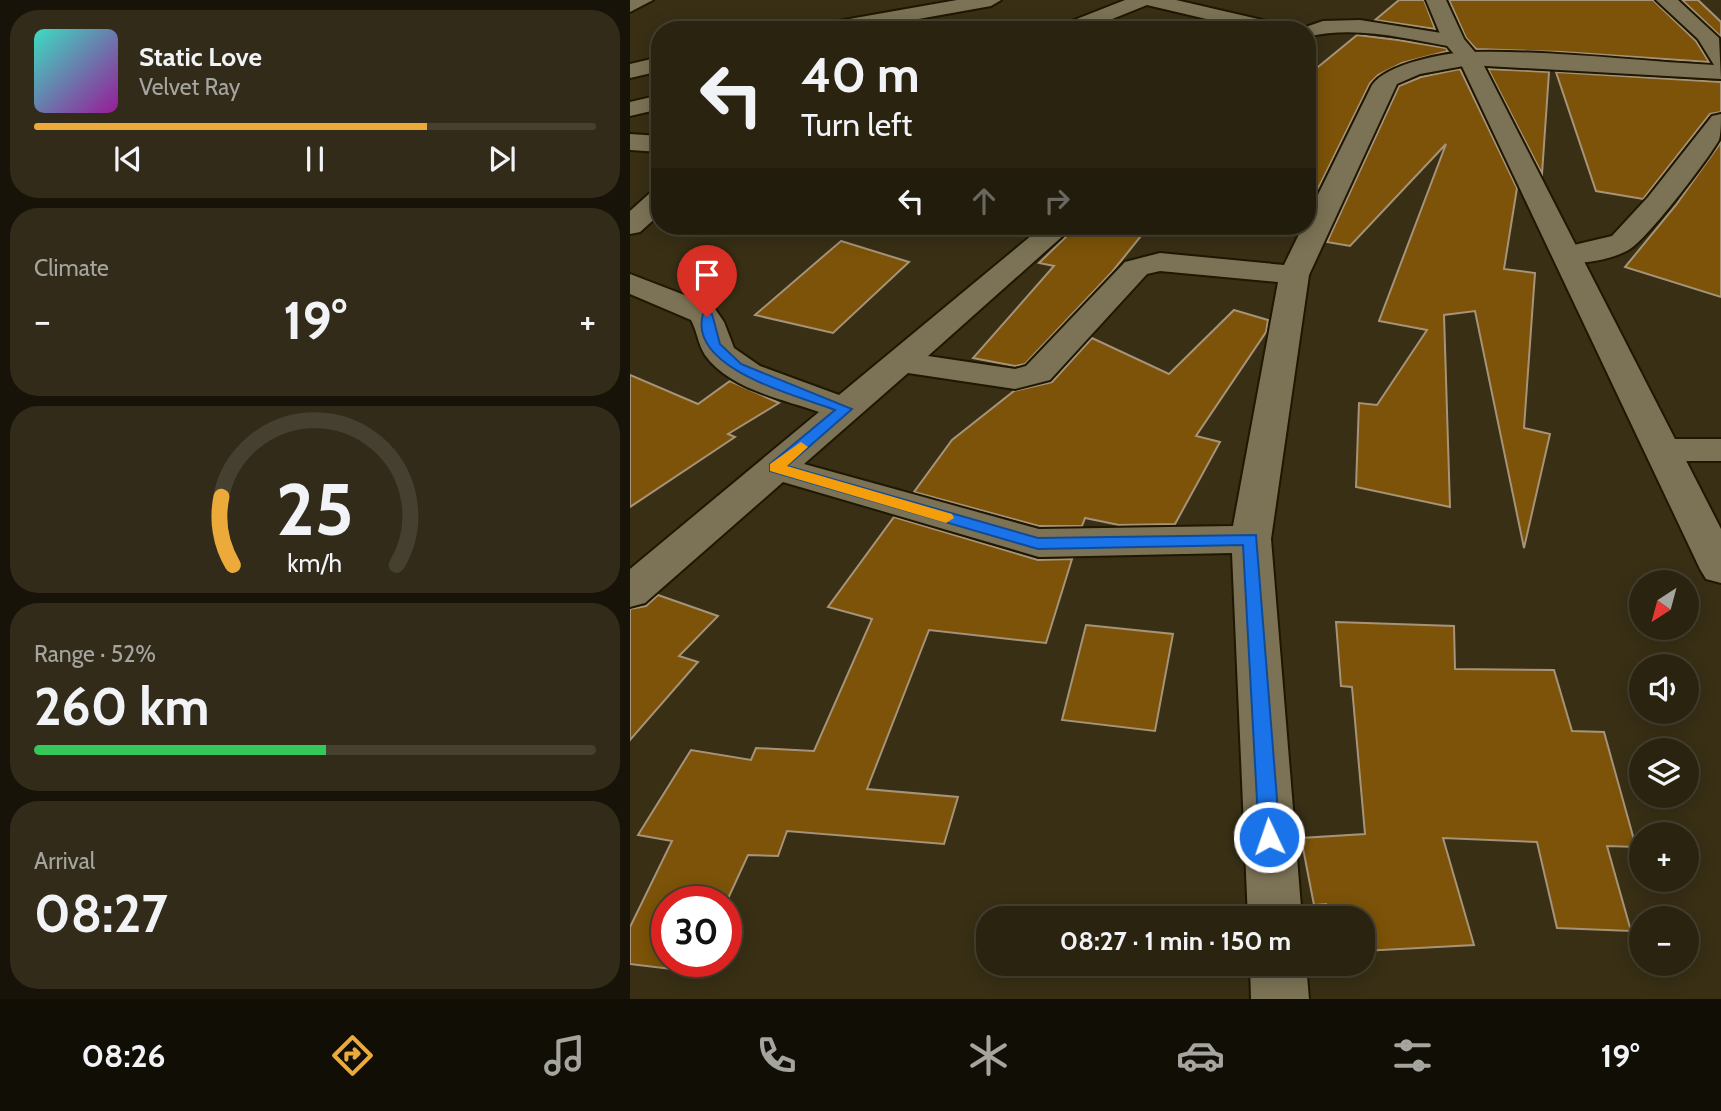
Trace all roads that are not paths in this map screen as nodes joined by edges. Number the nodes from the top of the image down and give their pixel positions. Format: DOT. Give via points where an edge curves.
graph roads {
  1 [pos="643,0"];
  2 [pos="991,0"];
  3 [pos="1143,0"];
  4 [pos="1150,0"];
  5 [pos="1436,0"];
  6 [pos="1666,0"];
  7 [pos="630,6"];
  8 [pos="872,21"];
  9 [pos="1089,21"];
  10 [pos="1241,21"];
  11 [pos="1316,28"];
  12 [pos="1461,50"];
  13 [pos="1721,60"];
  14 [pos="651,66"];
  15 [pos="630,71"];
  16 [pos="1721,72"];
  17 [pos="651,104"];
  18 [pos="630,109"];
  19 [pos="1721,121"];
  20 [pos="630,142"];
  21 [pos="651,143"];
  22 [pos="651,207"];
  23 [pos="630,226"];
  24 [pos="1316,228"];
  25 [pos="1049,235"];
  26 [pos="1313,235"];
  27 [pos="1567,255"];
  28 [pos="1294,275"];
  29 [pos="630,283"];
  30 [pos="901,362"];
  31 [pos="845,409"];
  32 [pos="1665,450"];
  33 [pos="1721,450"];
  34 [pos="776,468"];
  35 [pos="1251,539"];
  36 [pos="1721,569"];
  37 [pos="630,592"];
  38 [pos="1274,906"];
  39 [pos="1279,976"];
  40 [pos="1280,999"];
  1 -- 7 [label="street"];
  2 -- 8 [label="street"];
  3 -- 9 [label="street"];
  4 -- 10 [label="street"];
  5 -- 12 [label="street"];
  6 -- 13 [label="street" via="1702,31"];
  11 -- 12 [label="street" via="1350,26"];
  12 -- 16 [label="street"];
  12 -- 24 [label="street" via="1383,85"];
  12 -- 27 [label="street"];
  14 -- 15 [label="street"];
  17 -- 18 [label="street"];
  19 -- 27 [label="street" via="1622,242"];
  20 -- 21 [label="street"];
  22 -- 23 [label="street"];
  25 -- 30 [label="street"];
  26 -- 28 [label="street"];
  27 -- 32 [label="street"];
  28 -- 30 [label="street" via="1146,263 1136,268 1038,373 1026,378"];
  28 -- 35 [label="street"];
  29 -- 31 [label="street" via="702,313 713,345 736,367"];
  30 -- 31 [label="street"];
  31 -- 34 [label="street"];
  32 -- 33 [label="street"];
  32 -- 36 [label="street"];
  34 -- 35 [label="street" via="1038,543"];
  34 -- 37 [label="street"];
  35 -- 38 [label="street"];
  39 -- 40 [label="street"];
}
